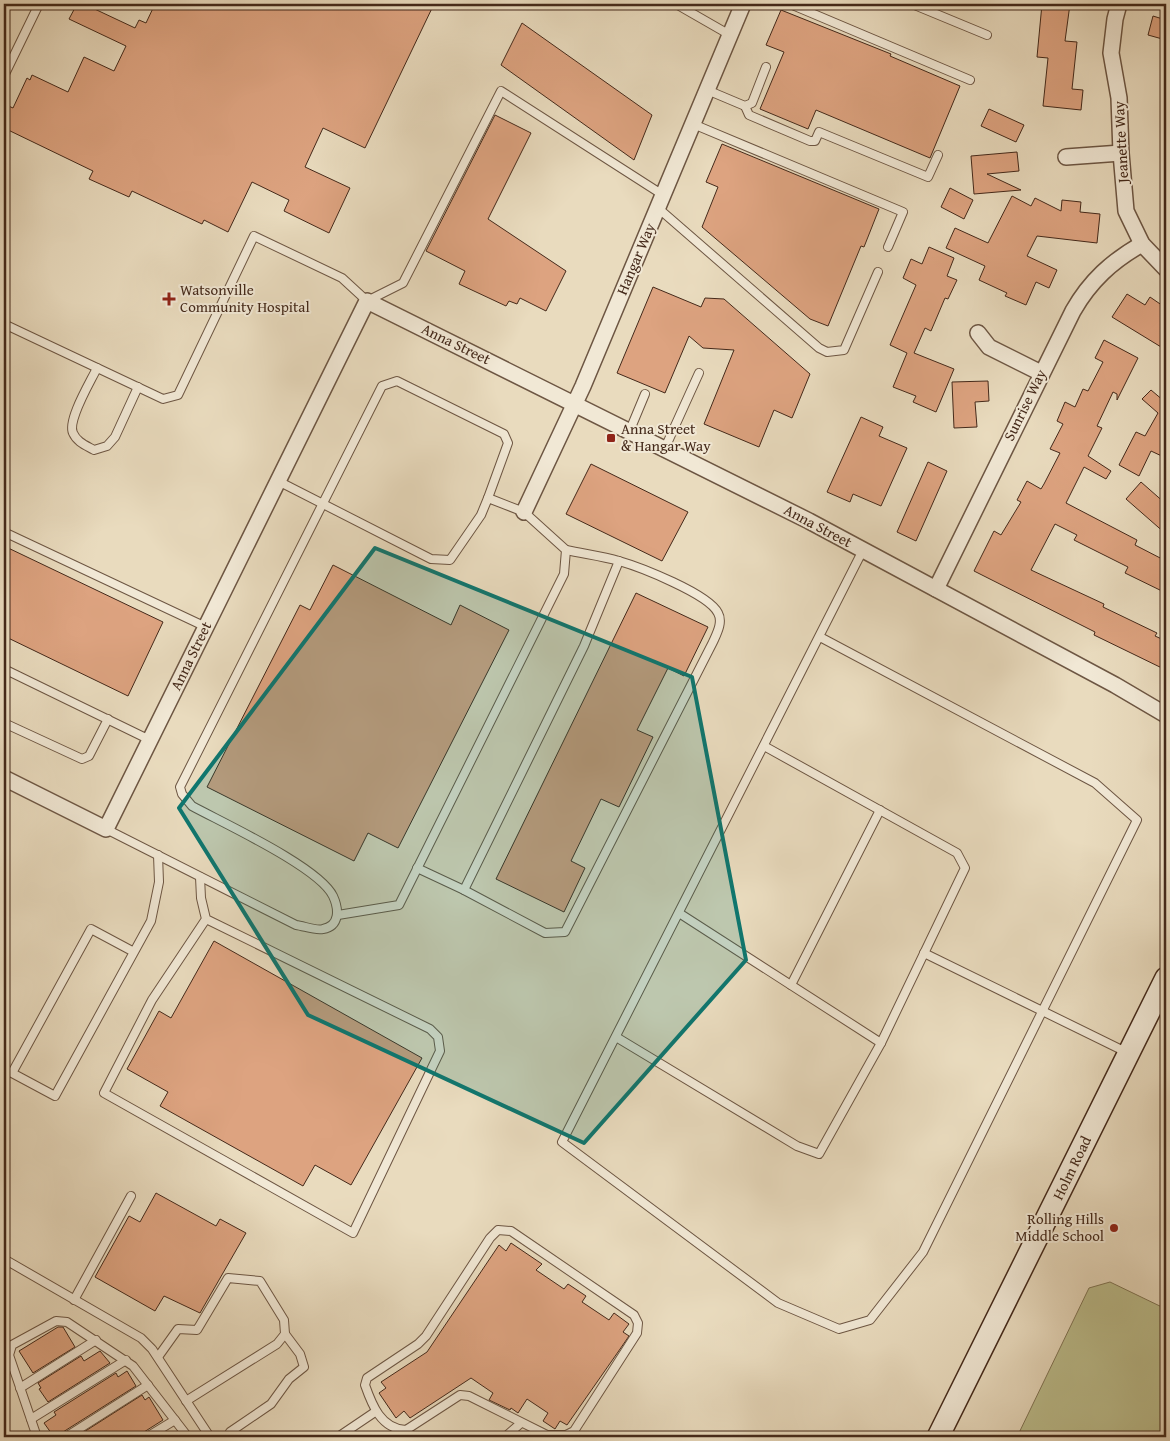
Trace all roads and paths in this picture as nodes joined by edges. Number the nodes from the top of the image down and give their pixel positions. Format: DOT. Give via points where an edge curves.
graph roads {
  1 [pos="39,4"];
  2 [pos="676,4"];
  3 [pos="743,4"];
  4 [pos="790,4"];
  5 [pos="912,4"];
  6 [pos="1119,4"];
  7 [pos="689,7"];
  8 [pos="987,35"];
  9 [pos="730,36"];
  10 [pos="766,67"];
  11 [pos="4,76"];
  12 [pos="970,80"];
  13 [pos="707,90"];
  14 [pos="746,106"];
  15 [pos="692,124"];
  16 [pos="1121,153"];
  17 [pos="938,154"];
  18 [pos="1066,157"];
  19 [pos="660,202"];
  20 [pos="1142,244"];
  21 [pos="888,247"];
  22 [pos="1166,269"];
  23 [pos="878,272"];
  24 [pos="367,301"];
  25 [pos="4,324"];
  26 [pos="978,333"];
  27 [pos="97,368"];
  28 [pos="699,373"];
  29 [pos="1041,373"];
  30 [pos="138,388"];
  31 [pos="645,394"];
  32 [pos="575,404"];
  33 [pos="630,430"];
  34 [pos="665,448"];
  35 [pos="278,481"];
  36 [pos="488,498"];
  37 [pos="321,503"];
  38 [pos="524,512"];
  39 [pos="4,532"];
  40 [pos="566,550"];
  41 [pos="863,550"];
  42 [pos="619,561"];
  43 [pos="936,589"];
  44 [pos="206,627"];
  45 [pos="820,636"];
  46 [pos="4,669"];
  47 [pos="1166,715"];
  48 [pos="108,719"];
  49 [pos="4,723"];
  50 [pos="150,740"];
  51 [pos="764,746"];
  52 [pos="4,778"];
  53 [pos="880,810"];
  54 [pos="106,829"];
  55 [pos="158,856"];
  56 [pos="417,868"];
  57 [pos="200,877"];
  58 [pos="464,890"];
  59 [pos="338,914"];
  60 [pos="679,914"];
  61 [pos="206,919"];
  62 [pos="134,952"];
  63 [pos="924,953"];
  64 [pos="1166,978"];
  65 [pos="791,985"];
  66 [pos="1042,1011"];
  67 [pos="616,1036"];
  68 [pos="881,1043"];
  69 [pos="1129,1053"];
  70 [pos="131,1196"];
  71 [pos="4,1260"];
  72 [pos="74,1300"];
  73 [pos="284,1334"];
  74 [pos="96,1340"];
  75 [pos="158,1357"];
  76 [pos="126,1360"];
  77 [pos="148,1385"];
  78 [pos="20,1388"];
  79 [pos="186,1401"];
  80 [pos="375,1412"];
  81 [pos="31,1419"];
  82 [pos="175,1420"];
  83 [pos="521,1423"];
  84 [pos="230,1432"];
  85 [pos="37,1437"];
  86 [pos="66,1437"];
  87 [pos="147,1437"];
  88 [pos="188,1437"];
  89 [pos="210,1437"];
  90 [pos="338,1437"];
  91 [pos="505,1437"];
  92 [pos="938,1437"];
  1 -- 11 [label="lane"];
  2 -- 7 [label="lane"];
  3 -- 9 [label="street, Hangar Way"];
  4 -- 12 [label="lane"];
  5 -- 8 [label="lane"];
  6 -- 16 [label="street, Jeanette Way" via="1110,53 1120,98"];
  7 -- 9 [label="lane"];
  9 -- 13 [label="street, Hangar Way"];
  10 -- 14 [label="lane" via="752,103"];
  13 -- 14 [label="lane"];
  13 -- 15 [label="street, Hangar Way"];
  14 -- 17 [label="lane" via="749,116 810,141 815,141 819,132 928,177"];
  15 -- 19 [label="street, Hangar Way"];
  15 -- 21 [label="lane" via="903,212"];
  16 -- 18 [label="street"];
  16 -- 20 [label="street, Jeanette Way" via="1126,211"];
  19 -- 23 [label="lane" via="812,342 827,352 844,350"];
  19 -- 24 [label="lane" via="501,91 403,283"];
  19 -- 32 [label="street, Hangar Way"];
  20 -- 22 [label="street, Jeanette Way"];
  20 -- 29 [label="street, Sunrise Way" via="1109,265 1090,284"];
  24 -- 30 [label="lane" via="342,278 254,236 178,395 163,399"];
  24 -- 32 [label="street, Anna Street"];
  24 -- 35 [label="street, Anna Street"];
  25 -- 27 [label="lane"];
  26 -- 29 [label="street" via="989,347"];
  27 -- 30 [label="lane"];
  27 -- 30 [label="lane" via="73,418 72,432 79,442 94,450 107,446 115,437"];
  28 -- 34 [label="lane"];
  29 -- 43 [label="street, Sunrise Way"];
  31 -- 33 [label="lane"];
  32 -- 33 [label="street, Anna Street"];
  32 -- 38 [label="street, Hangar Way"];
  33 -- 34 [label="street, Anna Street"];
  34 -- 41 [label="street, Anna Street"];
  35 -- 37 [label="lane"];
  35 -- 44 [label="street, Anna Street"];
  36 -- 37 [label="lane" via="481,515 450,560 431,559"];
  36 -- 37 [label="lane" via="508,443 504,434 397,381 382,386"];
  36 -- 38 [label="lane"];
  37 -- 59 [label="lane" via="180,786 192,806 311,871 333,895"];
  38 -- 40 [label="lane"];
  39 -- 44 [label="lane"];
  40 -- 42 [label="lane"];
  40 -- 56 [label="lane" via="564,574"];
  41 -- 43 [label="street, Anna Street"];
  41 -- 45 [label="lane"];
  42 -- 58 [label="lane" via="584,646"];
  42 -- 58 [label="lane" via="707,600 718,613 720,626 713,642 564,932 545,933"];
  43 -- 47 [label="street, Anna Street"];
  44 -- 50 [label="street, Anna Street"];
  45 -- 51 [label="lane"];
  45 -- 66 [label="lane" via="1094,783 1137,820"];
  46 -- 48 [label="lane"];
  48 -- 49 [label="lane" via="89,756 82,759"];
  48 -- 50 [label="lane"];
  50 -- 54 [label="street, Anna Street"];
  51 -- 53 [label="lane"];
  51 -- 60 [label="lane"];
  52 -- 54 [label="street"];
  53 -- 63 [label="lane" via="957,853 965,868"];
  53 -- 65 [label="lane"];
  54 -- 55 [label="lane"];
  55 -- 57 [label="lane"];
  55 -- 62 [label="lane" via="160,882 150,921"];
  56 -- 58 [label="lane"];
  56 -- 59 [label="lane" via="399,905"];
  57 -- 59 [label="lane" via="296,925 322,930 334,924"];
  57 -- 61 [label="lane"];
  60 -- 65 [label="lane"];
  60 -- 67 [label="lane"];
  61 -- 61 [label="lane" via="152,1000 104,1093 353,1233 440,1051 438,1037 430,1029"];
  62 -- 62 [label="lane" via="54,1096 12,1073 91,929"];
  63 -- 66 [label="lane"];
  63 -- 68 [label="lane"];
  64 -- 69 [label="street, Holm Road"];
  65 -- 68 [label="lane"];
  66 -- 67 [label="lane" via="923,1252 870,1320 839,1329 778,1303 562,1142"];
  66 -- 69 [label="lane"];
  67 -- 68 [label="lane" via="797,1146 819,1154"];
  69 -- 92 [label="street, Holm Road"];
  70 -- 72 [label="lane"];
  71 -- 72 [label="lane"];
  72 -- 75 [label="lane" via="141,1338"];
  73 -- 75 [label="lane" via="284,1320 260,1281 228,1278 197,1330 178,1328"];
  73 -- 79 [label="lane" via="277,1344"];
  73 -- 84 [label="lane" via="300,1354 304,1367 289,1379 271,1404"];
  74 -- 76 [label="lane"];
  74 -- 78 [label="lane"];
  74 -- 78 [label="lane" via="67,1322 56,1321 12,1345 9,1355"];
  75 -- 79 [label="lane"];
  76 -- 77 [label="lane"];
  76 -- 81 [label="lane"];
  77 -- 82 [label="lane"];
  77 -- 86 [label="lane"];
  78 -- 81 [label="lane"];
  79 -- 89 [label="lane"];
  80 -- 83 [label="lane" via="398,1430 406,1430 460,1395 469,1396"];
  80 -- 83 [label="lane" via="364,1385 367,1378 418,1344 498,1230 511,1231 634,1315 638,1323 637,1333 574,1430 566,1435 547,1435"];
  80 -- 90 [label="lane"];
  81 -- 85 [label="lane"];
  82 -- 87 [label="lane"];
  82 -- 88 [label="lane"];
  83 -- 91 [label="lane"];
}
